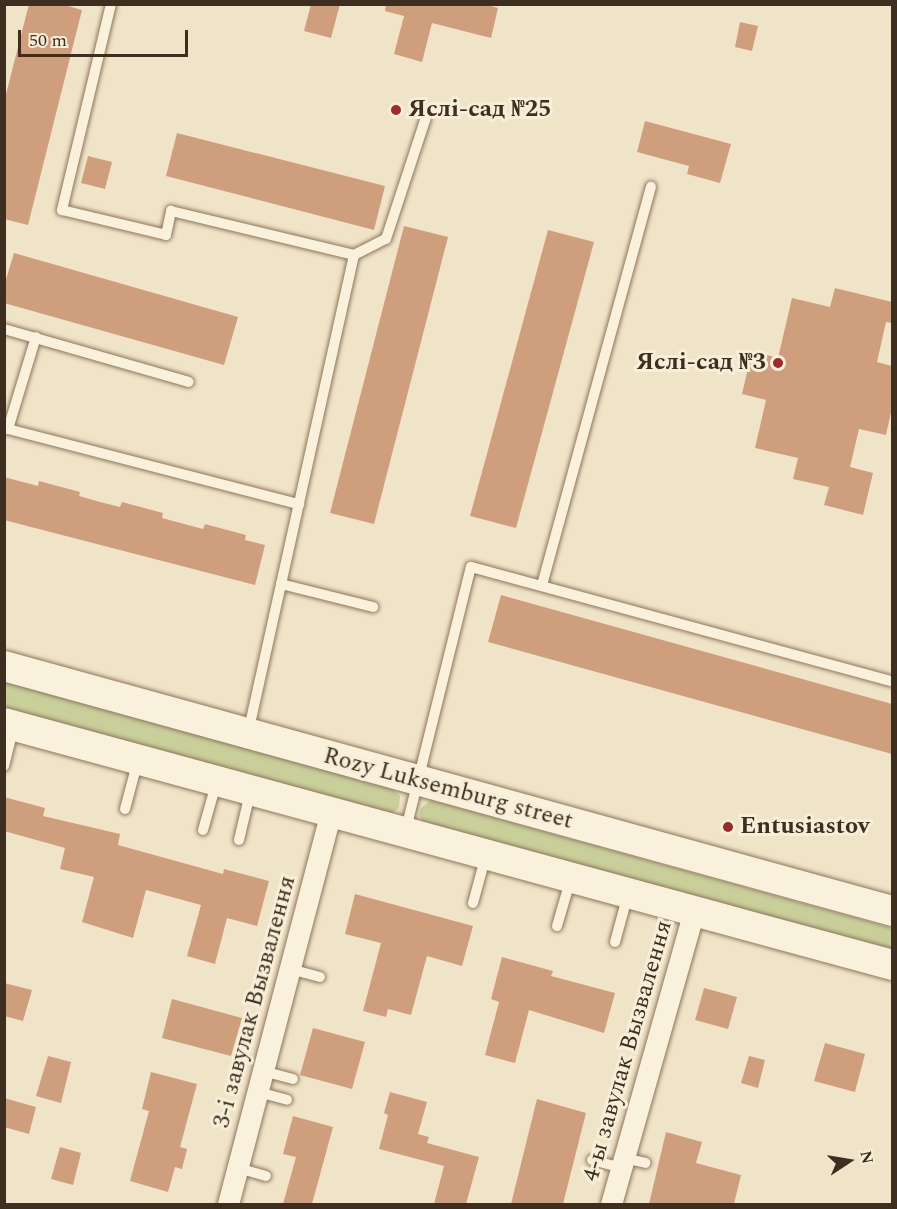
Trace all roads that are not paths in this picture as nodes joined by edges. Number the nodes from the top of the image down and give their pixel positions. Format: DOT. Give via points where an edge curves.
graph roads {
  1 [pos="111,4"];
  2 [pos="426,117"];
  3 [pos="651,187"];
  4 [pos="354,255"];
  5 [pos="4,328"];
  6 [pos="36,338"];
  7 [pos="189,382"];
  8 [pos="6,429"];
  9 [pos="299,504"];
  10 [pos="281,584"];
  11 [pos="542,585"];
  12 [pos="373,606"];
  13 [pos="4,666"];
  14 [pos="892,681"];
  15 [pos="9,724"];
  16 [pos="248,733"];
  17 [pos="138,759"];
  18 [pos="4,766"];
  19 [pos="216,781"];
  20 [pos="419,781"];
  21 [pos="250,790"];
  22 [pos="125,809"];
  23 [pos="331,812"];
  24 [pos="202,830"];
  25 [pos="405,832"];
  26 [pos="239,840"];
  27 [pos="486,855"];
  28 [pos="571,878"];
  29 [pos="628,893"];
  30 [pos="473,903"];
  31 [pos="694,911"];
  32 [pos="892,911"];
  33 [pos="557,926"];
  34 [pos="615,942"];
  35 [pos="892,965"];
  36 [pos="290,969"];
  37 [pos="320,977"];
  38 [pos="263,1071"];
  39 [pos="292,1079"];
  40 [pos="258,1092"];
  41 [pos="287,1100"];
  42 [pos="592,1160"];
  43 [pos="623,1163"];
  44 [pos="645,1163"];
  45 [pos="238,1168"];
  46 [pos="266,1176"];
  47 [pos="228,1204"];
  48 [pos="611,1204"];
  1 -- 4 [label="lane" via="62,210 166,235 171,211"];
  2 -- 4 [label="lane" via="386,239"];
  3 -- 11 [label="lane"];
  4 -- 9 [label="lane"];
  5 -- 6 [label="lane"];
  6 -- 7 [label="lane"];
  6 -- 8 [label="lane"];
  8 -- 9 [label="lane"];
  9 -- 10 [label="lane"];
  10 -- 12 [label="lane"];
  10 -- 16 [label="lane"];
  11 -- 14 [label="lane"];
  11 -- 20 [label="lane" via="471,567"];
  13 -- 16 [label="main road, Rozy Luksemburg street"];
  15 -- 17 [label="main road"];
  15 -- 18 [label="lane"];
  16 -- 20 [label="main road, Rozy Luksemburg street"];
  17 -- 19 [label="main road"];
  17 -- 22 [label="lane"];
  19 -- 21 [label="main road"];
  19 -- 24 [label="lane"];
  20 -- 25 [label="lane"];
  20 -- 32 [label="main road, Rozy Luksemburg street"];
  21 -- 23 [label="main road"];
  21 -- 26 [label="lane"];
  23 -- 25 [label="main road"];
  23 -- 36 [label="street, 3-і завулак Вызвалення"];
  25 -- 27 [label="main road"];
  27 -- 28 [label="main road"];
  27 -- 30 [label="lane"];
  28 -- 29 [label="main road"];
  28 -- 33 [label="lane"];
  29 -- 31 [label="main road"];
  29 -- 34 [label="lane"];
  31 -- 35 [label="main road"];
  31 -- 43 [label="street, 4-ы завулак Вызвалення"];
  36 -- 37 [label="lane"];
  36 -- 38 [label="street, 3-і завулак Вызвалення"];
  38 -- 39 [label="lane"];
  38 -- 40 [label="street, 3-і завулак Вызвалення"];
  40 -- 41 [label="lane"];
  40 -- 45 [label="street, 3-і завулак Вызвалення"];
  42 -- 43 [label="lane"];
  43 -- 44 [label="lane"];
  43 -- 48 [label="street, 4-ы завулак Вызвалення"];
  45 -- 46 [label="lane"];
  45 -- 47 [label="street, 3-і завулак Вызвалення"];
}
